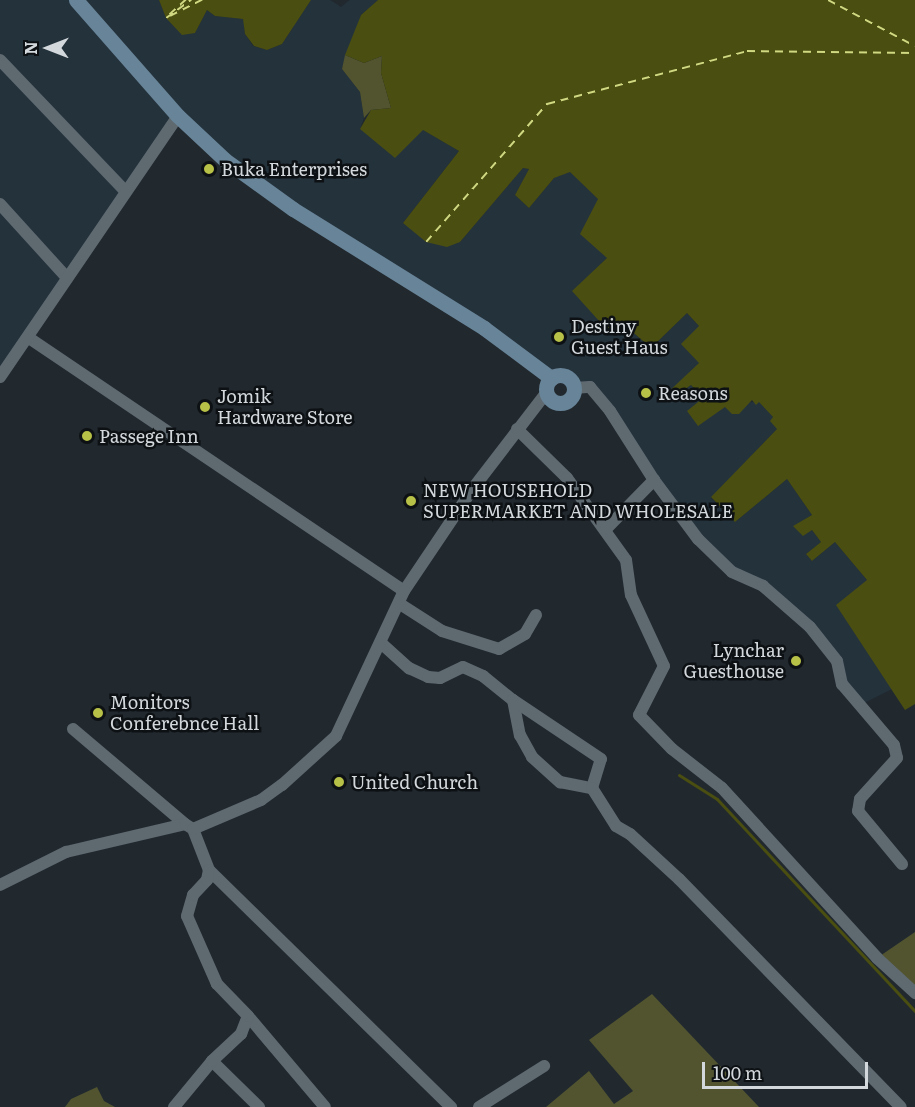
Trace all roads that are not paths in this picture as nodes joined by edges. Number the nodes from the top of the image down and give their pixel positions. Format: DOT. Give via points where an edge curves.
graph roads {
  1 [pos="76,0"];
  2 [pos="0,60"];
  3 [pos="178,116"];
  4 [pos="126,192"];
  5 [pos="0,204"];
  6 [pos="67,278"];
  7 [pos="29,338"];
  8 [pos="0,377"];
  9 [pos="551,378"];
  10 [pos="574,388"];
  11 [pos="546,393"];
  12 [pos="517,429"];
  13 [pos="654,480"];
  14 [pos="606,529"];
  15 [pos="404,591"];
  16 [pos="400,604"];
  17 [pos="536,615"];
  18 [pos="381,643"];
  19 [pos="513,700"];
  20 [pos="73,729"];
  21 [pos="592,788"];
  22 [pos="189,826"];
  23 [pos="902,864"];
  24 [pos="209,870"];
  25 [pos="0,885"];
  26 [pos="915,993"];
  27 [pos="248,1016"];
  28 [pos="212,1061"];
  29 [pos="544,1066"];
  30 [pos="174,1107"];
  31 [pos="259,1107"];
  32 [pos="325,1107"];
  33 [pos="451,1107"];
  34 [pos="479,1107"];
  35 [pos="901,1107"];
  1 -- 3 [label="main road"];
  2 -- 4 [label="street"];
  3 -- 4 [label="street"];
  3 -- 9 [label="main road" via="225,160 293,209 484,328"];
  4 -- 6 [label="street"];
  5 -- 6 [label="street"];
  6 -- 7 [label="street"];
  7 -- 8 [label="street"];
  7 -- 15 [label="street"];
  9 -- 10 [label="main road" via="567,377"];
  9 -- 11 [label="main road"];
  10 -- 11 [label="main road" via="565,403 553,402"];
  10 -- 13 [label="street" via="590,387"];
  11 -- 12 [label="street"];
  12 -- 14 [label="street" via="567,478"];
  12 -- 15 [label="street"];
  13 -- 14 [label="street"];
  13 -- 23 [label="street" via="698,538 732,572 763,586 810,627 837,661 842,684 894,746 897,758 860,800 858,811"];
  14 -- 26 [label="street" via="626,560 631,595 664,666 639,715 672,749 722,788 877,958"];
  15 -- 16 [label="street"];
  16 -- 17 [label="street" via="442,631 499,649 525,634"];
  16 -- 18 [label="street"];
  18 -- 19 [label="street" via="409,668 428,677 440,678 463,667 483,676"];
  18 -- 22 [label="street" via="336,736 261,800"];
  19 -- 21 [label="street" via="520,735 532,757 560,782"];
  19 -- 21 [label="street" via="601,759"];
  20 -- 22 [label="street"];
  21 -- 35 [label="street" via="616,826 679,879"];
  22 -- 24 [label="street"];
  22 -- 25 [label="street" via="66,852"];
  24 -- 27 [label="street" via="207,880 193,896 187,916 217,984"];
  24 -- 33 [label="street"];
  27 -- 28 [label="street" via="241,1034"];
  27 -- 32 [label="street"];
  28 -- 30 [label="street"];
  28 -- 31 [label="street"];
  29 -- 34 [label="street"];
}
